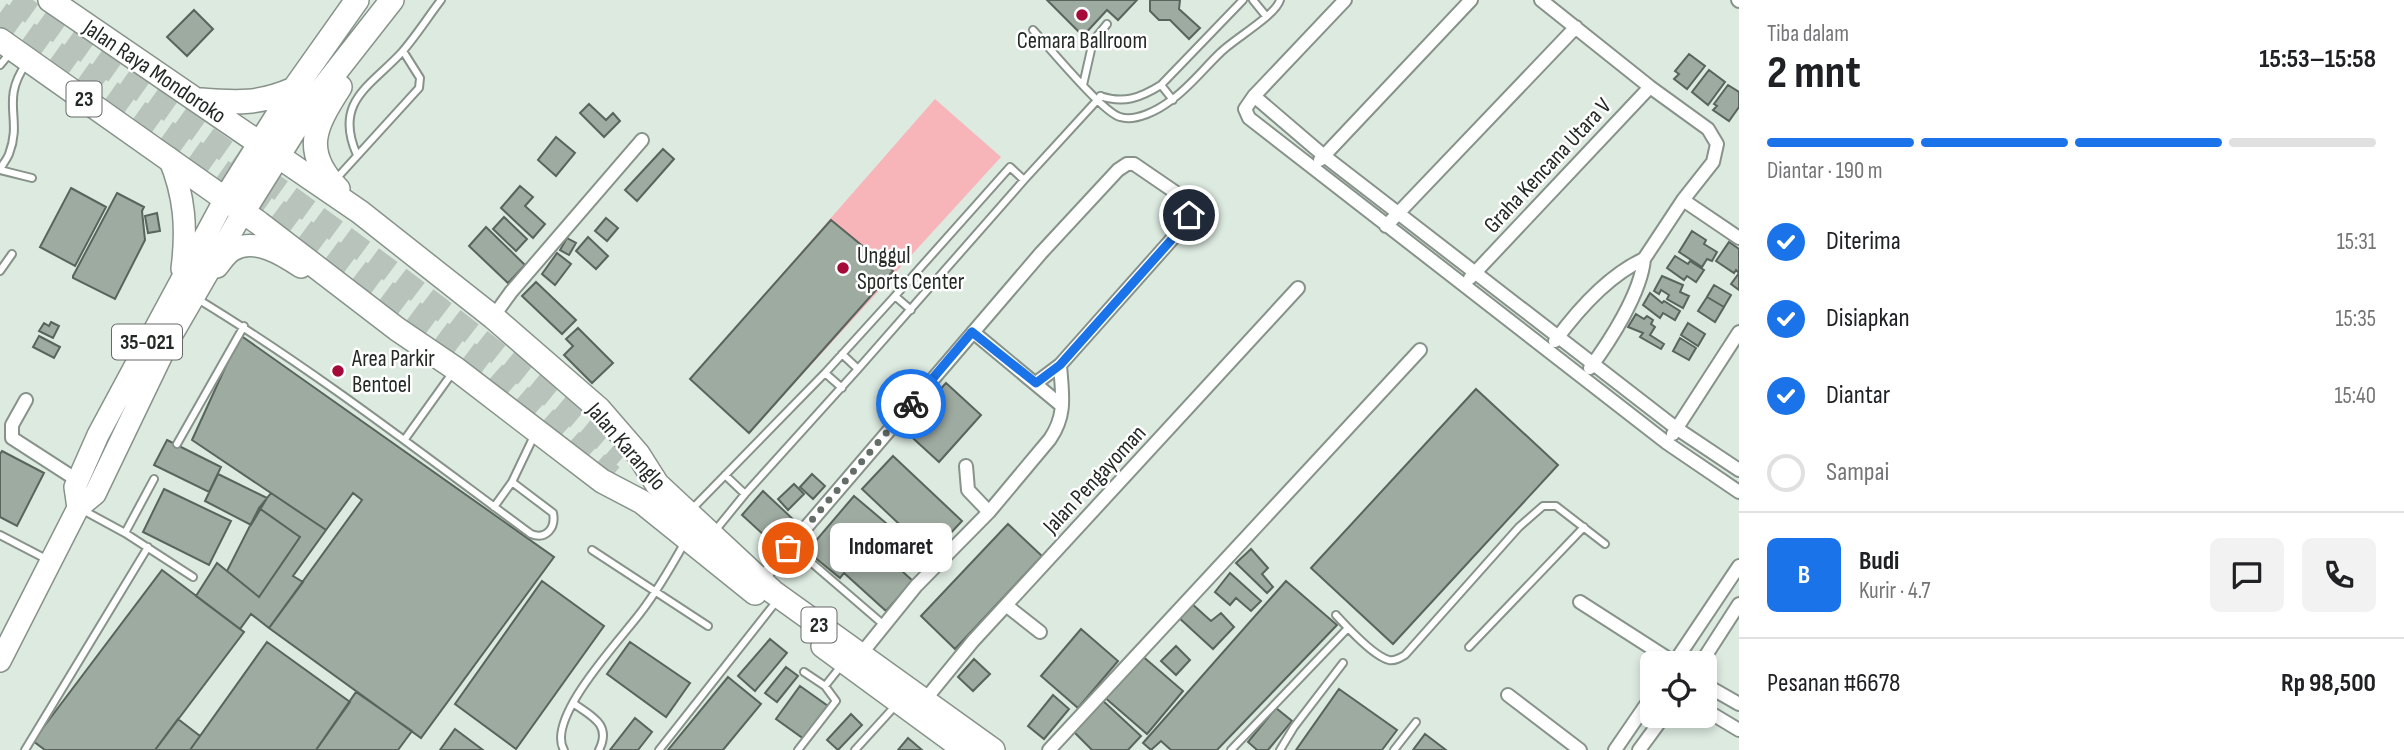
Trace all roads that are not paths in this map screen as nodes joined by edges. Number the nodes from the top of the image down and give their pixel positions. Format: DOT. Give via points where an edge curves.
graph roads {
  1 [pos="50,0"];
  2 [pos="357,0"];
  3 [pos="392,0"];
  4 [pos="405,0"];
  5 [pos="441,0"];
  6 [pos="1243,0"];
  7 [pos="1253,0"];
  8 [pos="1280,0"];
  9 [pos="1345,0"];
  10 [pos="1471,0"];
  11 [pos="1541,0"];
  12 [pos="1266,16"];
  13 [pos="1107,24"];
  14 [pos="1576,27"];
  15 [pos="1033,30"];
  16 [pos="402,51"];
  17 [pos="10,54"];
  18 [pos="1161,85"];
  19 [pos="1085,86"];
  20 [pos="1650,87"];
  21 [pos="293,89"];
  22 [pos="1254,96"];
  23 [pos="1099,99"];
  24 [pos="199,100"];
  25 [pos="1172,100"];
  26 [pos="1125,101"];
  27 [pos="1133,117"];
  28 [pos="642,140"];
  29 [pos="270,149"];
  30 [pos="356,155"];
  31 [pos="1324,155"];
  32 [pos="169,158"];
  33 [pos="0,169"];
  34 [pos="1312,169"];
  35 [pos="32,178"];
  36 [pos="1024,180"];
  37 [pos="332,183"];
  38 [pos="1683,200"];
  39 [pos="234,206"];
  40 [pos="360,212"];
  41 [pos="1400,213"];
  42 [pos="1387,226"];
  43 [pos="1739,238"];
  44 [pos="12,254"];
  45 [pos="1643,259"];
  46 [pos="0,271"];
  47 [pos="1475,272"];
  48 [pos="1463,285"];
  49 [pos="1298,288"];
  50 [pos="189,290"];
  51 [pos="895,296"];
  52 [pos="911,310"];
  53 [pos="493,317"];
  54 [pos="244,326"];
  55 [pos="397,329"];
  56 [pos="1739,331"];
  57 [pos="972,332"];
  58 [pos="1558,337"];
  59 [pos="1420,350"];
  60 [pos="1548,350"];
  61 [pos="842,354"];
  62 [pos="1593,364"];
  63 [pos="1060,365"];
  64 [pos="456,369"];
  65 [pos="858,369"];
  66 [pos="825,373"];
  67 [pos="1583,377"];
  68 [pos="1036,383"];
  69 [pos="842,388"];
  70 [pos="26,400"];
  71 [pos="1062,406"];
  72 [pos="1676,428"];
  73 [pos="537,430"];
  74 [pos="405,439"];
  75 [pos="1667,443"];
  76 [pos="177,444"];
  77 [pos="966,466"];
  78 [pos="1739,470"];
  79 [pos="725,475"];
  80 [pos="154,479"];
  81 [pos="77,480"];
  82 [pos="512,482"];
  83 [pos="657,484"];
  84 [pos="1739,492"];
  85 [pos="746,494"];
  86 [pos="642,502"];
  87 [pos="494,507"];
  88 [pos="78,508"];
  89 [pos="689,512"];
  90 [pos="989,512"];
  91 [pos="1584,527"];
  92 [pos="125,533"];
  93 [pos="0,535"];
  94 [pos="712,535"];
  95 [pos="686,539"];
  96 [pos="1605,544"];
  97 [pos="148,547"];
  98 [pos="592,550"];
  99 [pos="51,561"];
  100 [pos="813,564"];
  101 [pos="1739,566"];
  102 [pos="192,577"];
  103 [pos="761,580"];
  104 [pos="655,592"];
  105 [pos="1580,602"];
  106 [pos="1739,604"];
  107 [pos="1007,606"];
  108 [pos="772,607"];
  109 [pos="1336,615"];
  110 [pos="884,625"];
  111 [pos="708,626"];
  112 [pos="1348,628"];
  113 [pos="1040,632"];
  114 [pos="1469,648"];
  115 [pos="1656,651"];
  116 [pos="1682,651"];
  117 [pos="1709,651"];
  118 [pos="0,661"];
  119 [pos="851,662"];
  120 [pos="1343,663"];
  121 [pos="804,672"];
  122 [pos="825,686"];
  123 [pos="1717,691"];
  124 [pos="1508,695"];
  125 [pos="924,701"];
  126 [pos="898,702"];
  127 [pos="573,703"];
  128 [pos="1739,704"];
  129 [pos="1640,714"];
  130 [pos="1717,717"];
  131 [pos="1416,722"];
  132 [pos="1655,728"];
  133 [pos="1739,730"];
  134 [pos="1052,749"];
  135 [pos="25,750"];
  136 [pos="564,750"];
  137 [pos="599,750"];
  138 [pos="659,750"];
  139 [pos="798,750"];
  140 [pos="855,750"];
  141 [pos="965,750"];
  142 [pos="993,750"];
  143 [pos="1231,750"];
  144 [pos="1280,750"];
  145 [pos="1394,750"];
  146 [pos="1580,750"];
  147 [pos="1615,750"];
  148 [pos="1639,750"];
  1 -- 24 [label="highway, Jalan Raya Mondoroko"];
  2 -- 21 [label="highway"];
  3 -- 29 [label="highway"];
  4 -- 37 [label="highway" via="366,48 319,124 314,148"];
  5 -- 16 [label="lane"];
  6 -- 18 [label="lane"];
  7 -- 12 [label="lane"];
  8 -- 12 [label="lane"];
  9 -- 22 [label="street"];
  10 -- 31 [label="street"];
  11 -- 14 [label="street"];
  12 -- 25 [label="lane" via="1227,46"];
  13 -- 19 [label="lane" via="1093,41"];
  14 -- 20 [label="street"];
  14 -- 41 [label="street"];
  15 -- 19 [label="lane"];
  16 -- 30 [label="lane" via="358,94 349,128"];
  16 -- 30 [label="lane" via="420,78 419,88"];
  17 -- 32 [label="highway, 23"];
  17 -- 33 [label="lane" via="12,135"];
  18 -- 25 [label="lane"];
  18 -- 26 [label="lane"];
  19 -- 23 [label="lane"];
  20 -- 38 [label="street" via="1716,139 1715,159"];
  20 -- 47 [label="street, Graha Kencana Utara V"];
  21 -- 24 [label="highway" via="263,101"];
  21 -- 29 [label="highway"];
  22 -- 31 [label="street"];
  22 -- 34 [label="street" via="1245,109 1249,118"];
  23 -- 26 [label="lane"];
  23 -- 27 [label="lane" via="1121,117"];
  23 -- 36 [label="lane"];
  24 -- 29 [label="highway, Jalan Raya Mondoroko"];
  25 -- 27 [label="lane"];
  26 -- 27 [label="lane"];
  28 -- 53 [label="street"];
  29 -- 39 [label="highway"];
  29 -- 40 [label="highway, Jalan Karanglo"];
  30 -- 37 [label="lane"];
  31 -- 34 [label="street"];
  31 -- 41 [label="street"];
  32 -- 39 [label="highway, 23"];
  32 -- 50 [label="main road, 35-021" via="185,216"];
  33 -- 35 [label="lane"];
  34 -- 42 [label="street"];
  36 -- 51 [label="lane" via="1010,167"];
  36 -- 52 [label="lane"];
  37 -- 40 [label="highway"];
  38 -- 43 [label="street"];
  38 -- 45 [label="street"];
  39 -- 50 [label="main road, 35-021"];
  39 -- 55 [label="highway, Jalan Karanglo"];
  40 -- 53 [label="highway, Jalan Karanglo"];
  41 -- 42 [label="street"];
  41 -- 47 [label="street"];
  42 -- 48 [label="street"];
  44 -- 46 [label="lane"];
  45 -- 58 [label="street" via="1602,288"];
  45 -- 62 [label="street" via="1635,291"];
  47 -- 48 [label="street, Graha Kencana Utara V"];
  47 -- 58 [label="street"];
  48 -- 60 [label="street"];
  49 -- 107 [label="street, Jalan Pengayoman"];
  50 -- 54 [label="lane"];
  50 -- 55 [label="main road, 35-021" via="231,251 255,246 279,253"];
  50 -- 81 [label="main road, 35-021" via="98,435"];
  50 -- 88 [label="main road, 35-021" via="95,494"];
  51 -- 52 [label="lane"];
  51 -- 61 [label="lane"];
  52 -- 65 [label="lane"];
  53 -- 83 [label="highway, Jalan Karanglo / 23" via="600,409"];
  54 -- 74 [label="lane"];
  54 -- 76 [label="lane"];
  55 -- 64 [label="highway, Jalan Karanglo"];
  56 -- 72 [label="street"];
  57 -- 63 [label="street" via="1118,170 1134,164 1188,201 1189,215"];
  57 -- 68 [label="street"];
  57 -- 103 [label="street"];
  58 -- 60 [label="street"];
  58 -- 62 [label="street"];
  59 -- 134 [label="street"];
  60 -- 67 [label="street"];
  61 -- 65 [label="lane"];
  61 -- 66 [label="lane"];
  62 -- 67 [label="street"];
  62 -- 72 [label="street"];
  63 -- 68 [label="street"];
  63 -- 71 [label="street"];
  64 -- 73 [label="highway, Jalan Karanglo"];
  64 -- 74 [label="lane"];
  65 -- 69 [label="lane"];
  66 -- 69 [label="lane"];
  66 -- 79 [label="lane"];
  67 -- 75 [label="street"];
  68 -- 71 [label="street"];
  69 -- 85 [label="lane"];
  70 -- 81 [label="street" via="12,425 12,438"];
  71 -- 90 [label="street" via="1050,439"];
  72 -- 75 [label="street"];
  72 -- 78 [label="street"];
  73 -- 82 [label="lane"];
  73 -- 86 [label="highway, Jalan Karanglo" via="602,481"];
  74 -- 87 [label="lane"];
  75 -- 84 [label="street"];
  77 -- 90 [label="street" via="968,490"];
  79 -- 85 [label="lane"];
  79 -- 89 [label="lane"];
  80 -- 92 [label="lane"];
  81 -- 88 [label="main road, 35-021"];
  82 -- 87 [label="lane"];
  82 -- 87 [label="lane" via="554,513 548,533 533,535"];
  83 -- 86 [label="highway, 23" via="617,466"];
  83 -- 89 [label="highway, Jalan Karanglo / 23"];
  85 -- 94 [label="lane"];
  86 -- 95 [label="highway, Jalan Karanglo / 23"];
  88 -- 92 [label="lane"];
  88 -- 99 [label="main road, 35-021"];
  89 -- 94 [label="highway, Jalan Karanglo / 23"];
  90 -- 110 [label="street"];
  91 -- 96 [label="lane"];
  91 -- 112 [label="lane" via="1553,505 1536,511 1399,659 1385,658"];
  91 -- 114 [label="lane"];
  92 -- 97 [label="lane"];
  93 -- 99 [label="lane"];
  94 -- 103 [label="highway, Jalan Karanglo / 23"];
  95 -- 104 [label="lane"];
  95 -- 108 [label="highway, Jalan Karanglo / 23"];
  97 -- 102 [label="lane"];
  97 -- 135 [label="lane"];
  98 -- 104 [label="lane"];
  99 -- 118 [label="main road, 35-021"];
  100 -- 110 [label="lane"];
  101 -- 116 [label="street"];
  103 -- 119 [label="highway, Jalan Karanglo / 23"];
  104 -- 111 [label="lane"];
  104 -- 127 [label="lane"];
  105 -- 115 [label="street"];
  106 -- 117 [label="street"];
  107 -- 113 [label="street"];
  107 -- 125 [label="street, Jalan Pengayoman"];
  108 -- 119 [label="highway, Jalan Karanglo / 23"];
  108 -- 138 [label="lane"];
  109 -- 112 [label="lane"];
  110 -- 119 [label="street"];
  112 -- 143 [label="lane"];
  119 -- 122 [label="lane"];
  119 -- 125 [label="highway, Jalan Karanglo / 23"];
  119 -- 126 [label="highway, Jalan Karanglo / 23"];
  120 -- 144 [label="lane"];
  121 -- 122 [label="lane"];
  122 -- 139 [label="lane" via="836,703"];
  123 -- 128 [label="street"];
  124 -- 146 [label="street"];
  125 -- 142 [label="highway, Jalan Karanglo / 23"];
  126 -- 140 [label="lane"];
  126 -- 141 [label="highway, Jalan Karanglo / 23"];
  127 -- 136 [label="lane" via="560,735"];
  127 -- 137 [label="lane" via="601,724 604,737"];
  129 -- 147 [label="street"];
  130 -- 133 [label="street"];
  131 -- 145 [label="lane"];
  132 -- 148 [label="street"];
}
